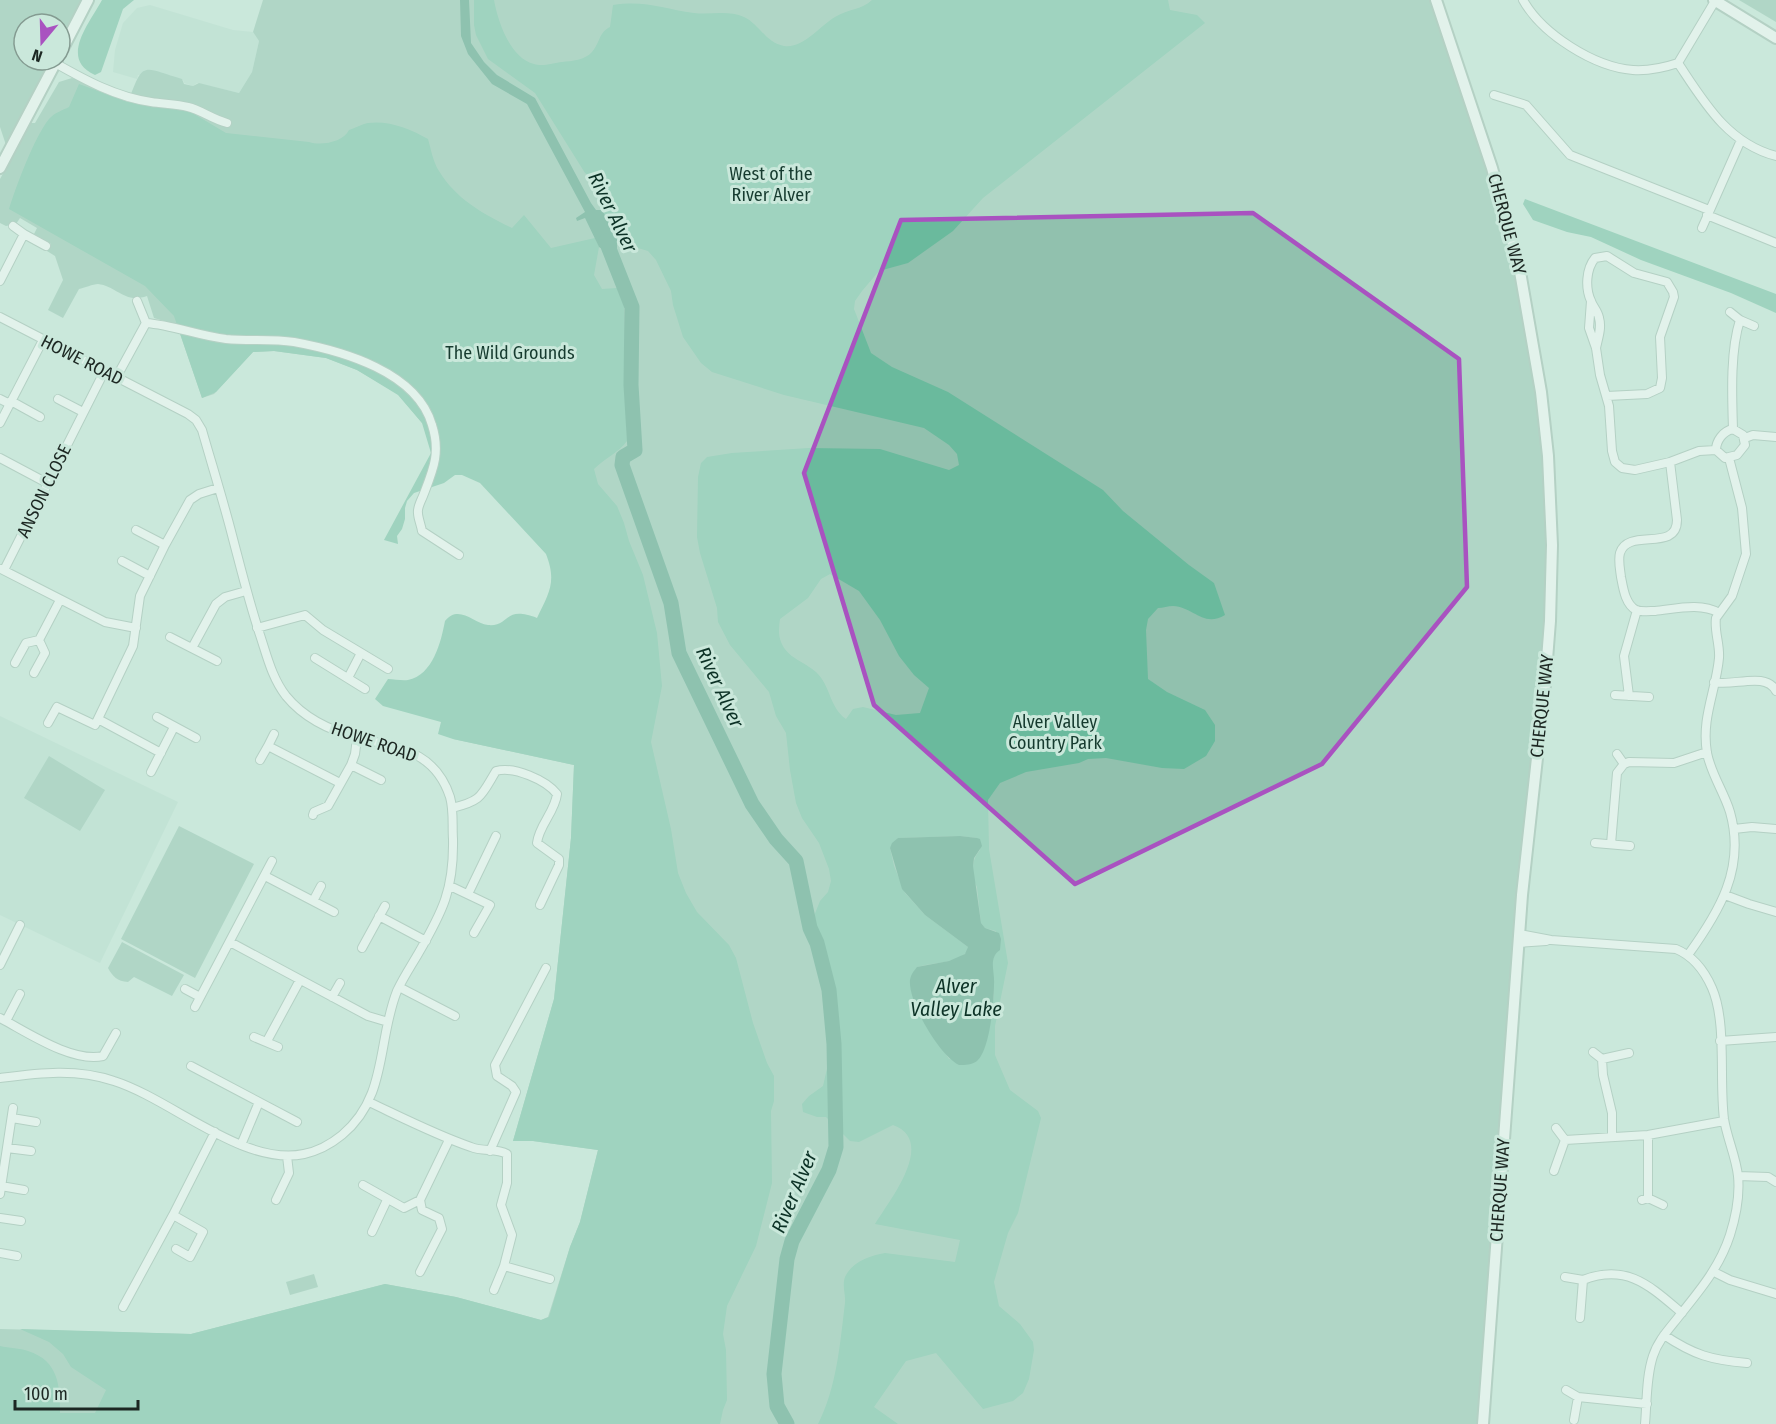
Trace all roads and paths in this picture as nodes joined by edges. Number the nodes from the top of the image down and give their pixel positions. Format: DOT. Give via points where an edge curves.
graph roads {
  1 [pos="88,0"];
  2 [pos="1436,0"];
  3 [pos="1523,0"];
  4 [pos="1714,1"];
  5 [pos="72,30"];
  6 [pos="1776,38"];
  7 [pos="1678,63"];
  8 [pos="72,70"];
  9 [pos="50,72"];
  10 [pos="1494,94"];
  11 [pos="227,123"];
  12 [pos="1741,140"];
  13 [pos="1776,156"];
  14 [pos="0,168"];
  15 [pos="1708,212"];
  16 [pos="13,226"];
  17 [pos="1702,228"];
  18 [pos="24,234"];
  19 [pos="1776,243"];
  20 [pos="46,246"];
  21 [pos="0,281"];
  22 [pos="137,301"];
  23 [pos="1730,312"];
  24 [pos="0,317"];
  25 [pos="1740,321"];
  26 [pos="146,323"];
  27 [pos="1754,326"];
  28 [pos="43,339"];
  29 [pos="104,372"];
  30 [pos="116,378"];
  31 [pos="1607,396"];
  32 [pos="0,399"];
  33 [pos="58,399"];
  34 [pos="10,403"];
  35 [pos="83,412"];
  36 [pos="40,417"];
  37 [pos="0,423"];
  38 [pos="1733,429"];
  39 [pos="1776,437"];
  40 [pos="1744,438"];
  41 [pos="1716,450"];
  42 [pos="0,458"];
  43 [pos="1729,458"];
  44 [pos="1670,462"];
  45 [pos="47,483"];
  46 [pos="218,488"];
  47 [pos="136,530"];
  48 [pos="165,545"];
  49 [pos="459,555"];
  50 [pos="122,561"];
  51 [pos="2,569"];
  52 [pos="150,576"];
  53 [pos="246,591"];
  54 [pos="60,600"];
  55 [pos="1636,610"];
  56 [pos="1719,613"];
  57 [pos="136,628"];
  58 [pos="257,628"];
  59 [pos="170,637"];
  60 [pos="39,640"];
  61 [pos="192,648"];
  62 [pos="361,654"];
  63 [pos="315,658"];
  64 [pos="217,661"];
  65 [pos="15,663"];
  66 [pos="388,669"];
  67 [pos="34,673"];
  68 [pos="348,678"];
  69 [pos="1714,682"];
  70 [pos="365,689"];
  71 [pos="1776,691"];
  72 [pos="1616,695"];
  73 [pos="1629,696"];
  74 [pos="1649,697"];
  75 [pos="157,717"];
  76 [pos="98,719"];
  77 [pos="48,723"];
  78 [pos="174,727"];
  79 [pos="274,734"];
  80 [pos="196,738"];
  81 [pos="357,738"];
  82 [pos="268,746"];
  83 [pos="1707,752"];
  84 [pos="161,753"];
  85 [pos="1617,754"];
  86 [pos="260,760"];
  87 [pos="1624,764"];
  88 [pos="351,765"];
  89 [pos="151,772"];
  90 [pos="381,780"];
  91 [pos="340,783"];
  92 [pos="452,808"];
  93 [pos="313,815"];
  94 [pos="1734,829"];
  95 [pos="1776,829"];
  96 [pos="496,836"];
  97 [pos="1595,843"];
  98 [pos="1611,844"];
  99 [pos="1630,846"];
  100 [pos="272,861"];
  101 [pos="265,876"];
  102 [pos="321,886"];
  103 [pos="450,886"];
  104 [pos="468,894"];
  105 [pos="1725,895"];
  106 [pos="313,901"];
  107 [pos="540,905"];
  108 [pos="385,906"];
  109 [pos="334,912"];
  110 [pos="1776,912"];
  111 [pos="379,916"];
  112 [pos="20,925"];
  113 [pos="474,933"];
  114 [pos="1519,938"];
  115 [pos="426,941"];
  116 [pos="230,942"];
  117 [pos="362,948"];
  118 [pos="1688,955"];
  119 [pos="0,964"];
  120 [pos="546,968"];
  121 [pos="300,980"];
  122 [pos="340,982"];
  123 [pos="399,987"];
  124 [pos="185,989"];
  125 [pos="20,994"];
  126 [pos="200,997"];
  127 [pos="332,997"];
  128 [pos="195,1007"];
  129 [pos="455,1016"];
  130 [pos="3,1020"];
  131 [pos="388,1022"];
  132 [pos="116,1032"];
  133 [pos="254,1037"];
  134 [pos="1776,1037"];
  135 [pos="267,1041"];
  136 [pos="1720,1041"];
  137 [pos="278,1047"];
  138 [pos="1593,1052"];
  139 [pos="1629,1053"];
  140 [pos="1602,1059"];
  141 [pos="191,1066"];
  142 [pos="0,1078"];
  143 [pos="259,1101"];
  144 [pos="369,1102"];
  145 [pos="13,1108"];
  146 [pos="12,1118"];
  147 [pos="1724,1121"];
  148 [pos="36,1122"];
  149 [pos="297,1122"];
  150 [pos="1556,1128"];
  151 [pos="215,1132"];
  152 [pos="1648,1135"];
  153 [pos="1612,1137"];
  154 [pos="449,1140"];
  155 [pos="1565,1140"];
  156 [pos="241,1145"];
  157 [pos="7,1148"];
  158 [pos="31,1151"];
  159 [pos="490,1151"];
  160 [pos="287,1156"];
  161 [pos="1554,1171"];
  162 [pos="1738,1176"];
  163 [pos="1776,1182"];
  164 [pos="363,1185"];
  165 [pos="1,1190"];
  166 [pos="24,1190"];
  167 [pos="276,1200"];
  168 [pos="387,1200"];
  169 [pos="420,1200"];
  170 [pos="1663,1205"];
  171 [pos="173,1215"];
  172 [pos="0,1218"];
  173 [pos="21,1221"];
  174 [pos="372,1232"];
  175 [pos="176,1249"];
  176 [pos="0,1253"];
  177 [pos="17,1256"];
  178 [pos="504,1266"];
  179 [pos="420,1272"];
  180 [pos="1714,1272"];
  181 [pos="1565,1277"];
  182 [pos="550,1279"];
  183 [pos="1582,1280"];
  184 [pos="494,1290"];
  185 [pos="1776,1294"];
  186 [pos="123,1307"];
  187 [pos="1682,1313"];
  188 [pos="1580,1318"];
  189 [pos="1664,1335"];
  190 [pos="1746,1363"];
  191 [pos="1566,1390"];
  192 [pos="1578,1397"];
  193 [pos="1647,1404"];
  194 [pos="1574,1420"];
  195 [pos="1483,1424"];
  196 [pos="1645,1424"];
  1 -- 5 [label="street"];
  2 -- 114 [label="street, CHERQUE WAY" via="1492,168 1519,266 1548,456 1550,621"];
  3 -- 7 [label="street" via="1556,36 1579,52 1612,66 1650,70"];
  4 -- 6 [label="street"];
  4 -- 7 [label="street"];
  7 -- 12 [label="street" via="1713,115"];
  8 -- 11 [label="street" via="86,81 125,96 192,108"];
  9 -- 14 [label="street"];
  10 -- 15 [label="street" via="1526,105 1570,155"];
  12 -- 13 [label="street"];
  12 -- 15 [label="street"];
  15 -- 17 [label="street"];
  15 -- 19 [label="street"];
  16 -- 18 [label="street"];
  18 -- 20 [label="street"];
  18 -- 21 [label="street"];
  22 -- 26 [label="street"];
  23 -- 25 [label="street"];
  24 -- 28 [label="street, HOWE ROAD"];
  25 -- 27 [label="street"];
  25 -- 38 [label="street" via="1733,365"];
  26 -- 30 [label="street"];
  26 -- 49 [label="street" via="225,339 292,342 338,352 373,364 398,380 427,411 435,438 436,460 417,512 422,531"];
  28 -- 29 [label="street, HOWE ROAD"];
  28 -- 34 [label="street"];
  29 -- 30 [label="street, HOWE ROAD"];
  29 -- 35 [label="street, ANSON CLOSE"];
  30 -- 46 [label="street, HOWE ROAD" via="196,420"];
  31 -- 31 [label="street" via="1647,394 1660,388 1660,337 1673,292 1666,282 1634,273 1607,256 1600,256 1592,261 1587,274 1600,325 1596,348"];
  31 -- 44 [label="street" via="1615,462 1635,470"];
  32 -- 34 [label="street"];
  33 -- 35 [label="street"];
  34 -- 36 [label="street"];
  34 -- 37 [label="street"];
  35 -- 45 [label="street, ANSON CLOSE"];
  38 -- 40 [label="street"];
  38 -- 41 [label="street" via="1721,436"];
  39 -- 40 [label="street"];
  40 -- 43 [label="street" via="1743,449"];
  41 -- 43 [label="street"];
  41 -- 44 [label="street" via="1699,451"];
  42 -- 45 [label="street"];
  43 -- 56 [label="street" via="1742,508 1746,554 1732,596"];
  44 -- 55 [label="street" via="1676,529 1668,536 1629,543 1619,556 1623,589"];
  45 -- 51 [label="street, ANSON CLOSE"];
  46 -- 48 [label="street" via="190,500"];
  46 -- 53 [label="street, HOWE ROAD"];
  47 -- 48 [label="street"];
  48 -- 52 [label="street"];
  50 -- 52 [label="street"];
  51 -- 54 [label="street"];
  52 -- 57 [label="street" via="140,596"];
  53 -- 58 [label="street, HOWE ROAD"];
  53 -- 61 [label="street" via="216,604"];
  54 -- 57 [label="street" via="111,624"];
  54 -- 60 [label="street"];
  55 -- 56 [label="street" via="1704,607"];
  55 -- 73 [label="street" via="1624,656"];
  56 -- 69 [label="street" via="1715,624 1719,661"];
  57 -- 76 [label="street" via="133,646"];
  58 -- 62 [label="street" via="305,615"];
  58 -- 81 [label="street, HOWE ROAD" via="271,671 287,697 313,719"];
  59 -- 61 [label="street"];
  60 -- 65 [label="street" via="26,643"];
  60 -- 67 [label="street" via="45,653"];
  61 -- 64 [label="street"];
  62 -- 66 [label="street"];
  62 -- 68 [label="street"];
  63 -- 68 [label="street"];
  68 -- 70 [label="street"];
  69 -- 71 [label="street" via="1766,681"];
  69 -- 83 [label="street" via="1706,723"];
  72 -- 73 [label="street"];
  73 -- 74 [label="street"];
  75 -- 78 [label="street"];
  76 -- 77 [label="street" via="95,725 57,706"];
  76 -- 84 [label="street"];
  78 -- 80 [label="street"];
  78 -- 84 [label="street"];
  79 -- 82 [label="street"];
  81 -- 88 [label="street"];
  81 -- 92 [label="street, HOWE ROAD" via="408,750 424,759 443,780"];
  82 -- 86 [label="street"];
  82 -- 91 [label="street"];
  83 -- 87 [label="street" via="1674,763"];
  83 -- 94 [label="street"];
  84 -- 89 [label="street"];
  85 -- 87 [label="street"];
  87 -- 98 [label="street" via="1617,773"];
  88 -- 90 [label="street"];
  88 -- 91 [label="street"];
  91 -- 93 [label="street" via="328,806"];
  92 -- 103 [label="street, HOWE ROAD"];
  92 -- 107 [label="street" via="473,803 496,771 503,769 513,769 552,787 557,794 556,802 537,843 559,859 560,865"];
  94 -- 95 [label="street"];
  94 -- 105 [label="street" via="1734,856"];
  96 -- 104 [label="street"];
  97 -- 98 [label="street"];
  98 -- 99 [label="street"];
  100 -- 101 [label="street"];
  101 -- 106 [label="street"];
  101 -- 116 [label="street"];
  102 -- 106 [label="street"];
  103 -- 104 [label="street"];
  103 -- 115 [label="street, HOWE ROAD"];
  104 -- 113 [label="street" via="490,904"];
  105 -- 110 [label="street"];
  105 -- 118 [label="street" via="1712,922"];
  106 -- 109 [label="street"];
  108 -- 111 [label="street"];
  111 -- 115 [label="street"];
  111 -- 117 [label="street"];
  112 -- 119 [label="street"];
  114 -- 118 [label="street" via="1534,935 1551,940 1669,948"];
  114 -- 195 [label="street, CHERQUE WAY"];
  115 -- 123 [label="street, HOWE ROAD"];
  116 -- 121 [label="street"];
  116 -- 126 [label="street"];
  118 -- 136 [label="street" via="1712,987"];
  120 -- 159 [label="street" via="495,1065 497,1076 516,1092"];
  121 -- 127 [label="street"];
  121 -- 135 [label="street"];
  122 -- 127 [label="street"];
  123 -- 129 [label="street"];
  123 -- 131 [label="street, HOWE ROAD"];
  124 -- 126 [label="street"];
  125 -- 130 [label="street"];
  126 -- 128 [label="street"];
  127 -- 131 [label="street"];
  130 -- 132 [label="street" via="61,1050 90,1057 103,1056"];
  131 -- 144 [label="street, HOWE ROAD"];
  133 -- 135 [label="street"];
  134 -- 136 [label="street"];
  135 -- 137 [label="street"];
  136 -- 147 [label="street"];
  138 -- 140 [label="street"];
  139 -- 140 [label="street"];
  140 -- 153 [label="street" via="1612,1113"];
  141 -- 143 [label="street"];
  142 -- 151 [label="street, HOWE ROAD" via="50,1072 96,1075 133,1087"];
  143 -- 149 [label="street"];
  143 -- 156 [label="street"];
  144 -- 154 [label="street"];
  144 -- 160 [label="street, HOWE ROAD" via="336,1140 320,1149"];
  145 -- 146 [label="street"];
  146 -- 148 [label="street"];
  146 -- 157 [label="street"];
  147 -- 152 [label="street"];
  147 -- 162 [label="street"];
  150 -- 155 [label="street"];
  151 -- 156 [label="street, HOWE ROAD"];
  151 -- 171 [label="street"];
  152 -- 153 [label="street"];
  152 -- 170 [label="street" via="1645,1199"];
  153 -- 155 [label="street"];
  154 -- 159 [label="street"];
  154 -- 169 [label="street"];
  155 -- 161 [label="street"];
  156 -- 160 [label="street, HOWE ROAD"];
  157 -- 158 [label="street"];
  157 -- 165 [label="street"];
  159 -- 178 [label="street" via="507,1154 507,1183 501,1205 512,1235"];
  160 -- 167 [label="street" via="289,1173"];
  162 -- 163 [label="street" via="1768,1177"];
  162 -- 180 [label="street" via="1736,1213"];
  164 -- 168 [label="street"];
  165 -- 166 [label="street"];
  168 -- 169 [label="street" via="404,1208"];
  168 -- 174 [label="street"];
  169 -- 179 [label="street" via="422,1210 439,1218 442,1229"];
  171 -- 175 [label="street" via="203,1232 190,1257"];
  171 -- 186 [label="street"];
  172 -- 173 [label="street"];
  176 -- 177 [label="street"];
  178 -- 182 [label="street"];
  178 -- 184 [label="street"];
  180 -- 185 [label="street"];
  180 -- 187 [label="street"];
  181 -- 183 [label="street"];
  183 -- 187 [label="street" via="1609,1274 1632,1277 1652,1287"];
  183 -- 188 [label="street"];
  187 -- 189 [label="street"];
  189 -- 190 [label="street" via="1702,1356"];
  189 -- 193 [label="street" via="1653,1356"];
  191 -- 192 [label="street"];
  192 -- 193 [label="street"];
  192 -- 194 [label="street"];
  193 -- 196 [label="street"];
}
